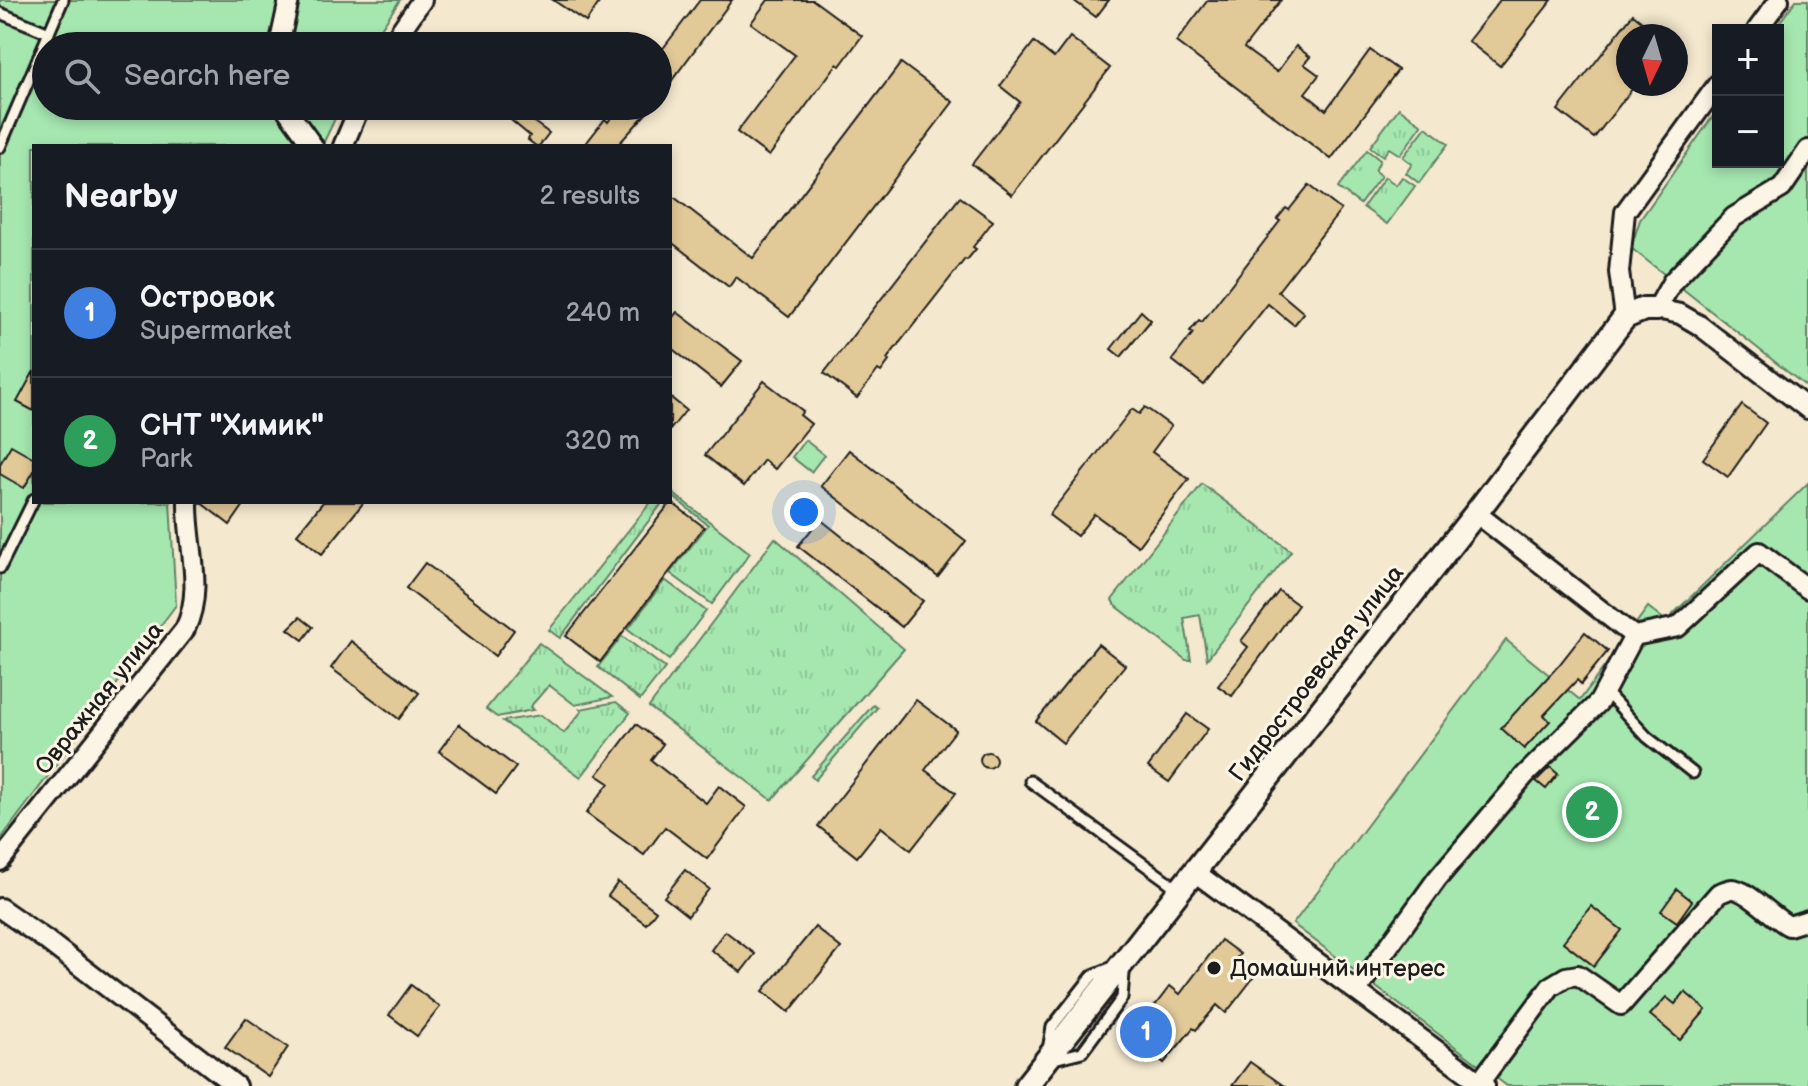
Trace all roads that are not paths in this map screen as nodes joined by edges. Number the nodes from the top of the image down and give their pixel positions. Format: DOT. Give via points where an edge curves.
graph roads {
  1 [pos="63,0"];
  2 [pos="289,0"];
  3 [pos="422,0"];
  4 [pos="1779,0"];
  5 [pos="0,13"];
  6 [pos="1761,24"];
  7 [pos="47,32"];
  8 [pos="49,32"];
  9 [pos="282,32"];
  10 [pos="400,32"];
  11 [pos="32,73"];
  12 [pos="1712,92"];
  13 [pos="294,120"];
  14 [pos="354,120"];
  15 [pos="312,144"];
  16 [pos="344,144"];
  17 [pos="0,147"];
  18 [pos="1808,150"];
  19 [pos="1657,309"];
  20 [pos="1625,317"];
  21 [pos="1806,403"];
  22 [pos="32,503"];
  23 [pos="188,504"];
  24 [pos="1476,513"];
  25 [pos="0,568"];
  26 [pos="1808,589"];
  27 [pos="1634,636"];
  28 [pos="1605,691"];
  29 [pos="1693,773"];
  30 [pos="1030,781"];
  31 [pos="0,861"];
  32 [pos="1196,873"];
  33 [pos="1181,891"];
  34 [pos="0,908"];
  35 [pos="1808,920"];
  36 [pos="1357,990"];
  37 [pos="1482,1084"];
  38 [pos="236,1086"];
  39 [pos="1026,1086"];
  1 -- 8 [label="lane"];
  2 -- 9 [label="street"];
  3 -- 10 [label="street"];
  4 -- 6 [label="street"];
  5 -- 7 [label="lane"];
  11 -- 17 [label="lane"];
  12 -- 20 [label="street" via="1625,212 1619,272"];
  13 -- 15 [label="street"];
  14 -- 16 [label="street"];
  18 -- 19 [label="street" via="1782,188 1734,217 1672,282"];
  19 -- 20 [label="street"];
  19 -- 21 [label="street" via="1699,325"];
  20 -- 24 [label="street, Гидростроевская улица"];
  22 -- 25 [label="lane"];
  23 -- 31 [label="street, Овражная улица" via="195,584 185,629"];
  24 -- 27 [label="street"];
  24 -- 32 [label="street, Гидростроевская улица"];
  26 -- 27 [label="street" via="1759,552 1678,627"];
  27 -- 28 [label="street"];
  28 -- 29 [label="lane" via="1647,737"];
  28 -- 36 [label="street" via="1437,879"];
  30 -- 33 [label="lane"];
  32 -- 33 [label="street, Гидростроевская улица"];
  32 -- 36 [label="street"];
  33 -- 39 [label="street, Гидростроевская улица"];
  34 -- 38 [label="street"];
  35 -- 37 [label="street" via="1789,926 1747,893 1719,893 1621,1005 1578,975 1551,986"];
  36 -- 37 [label="street"];
}
